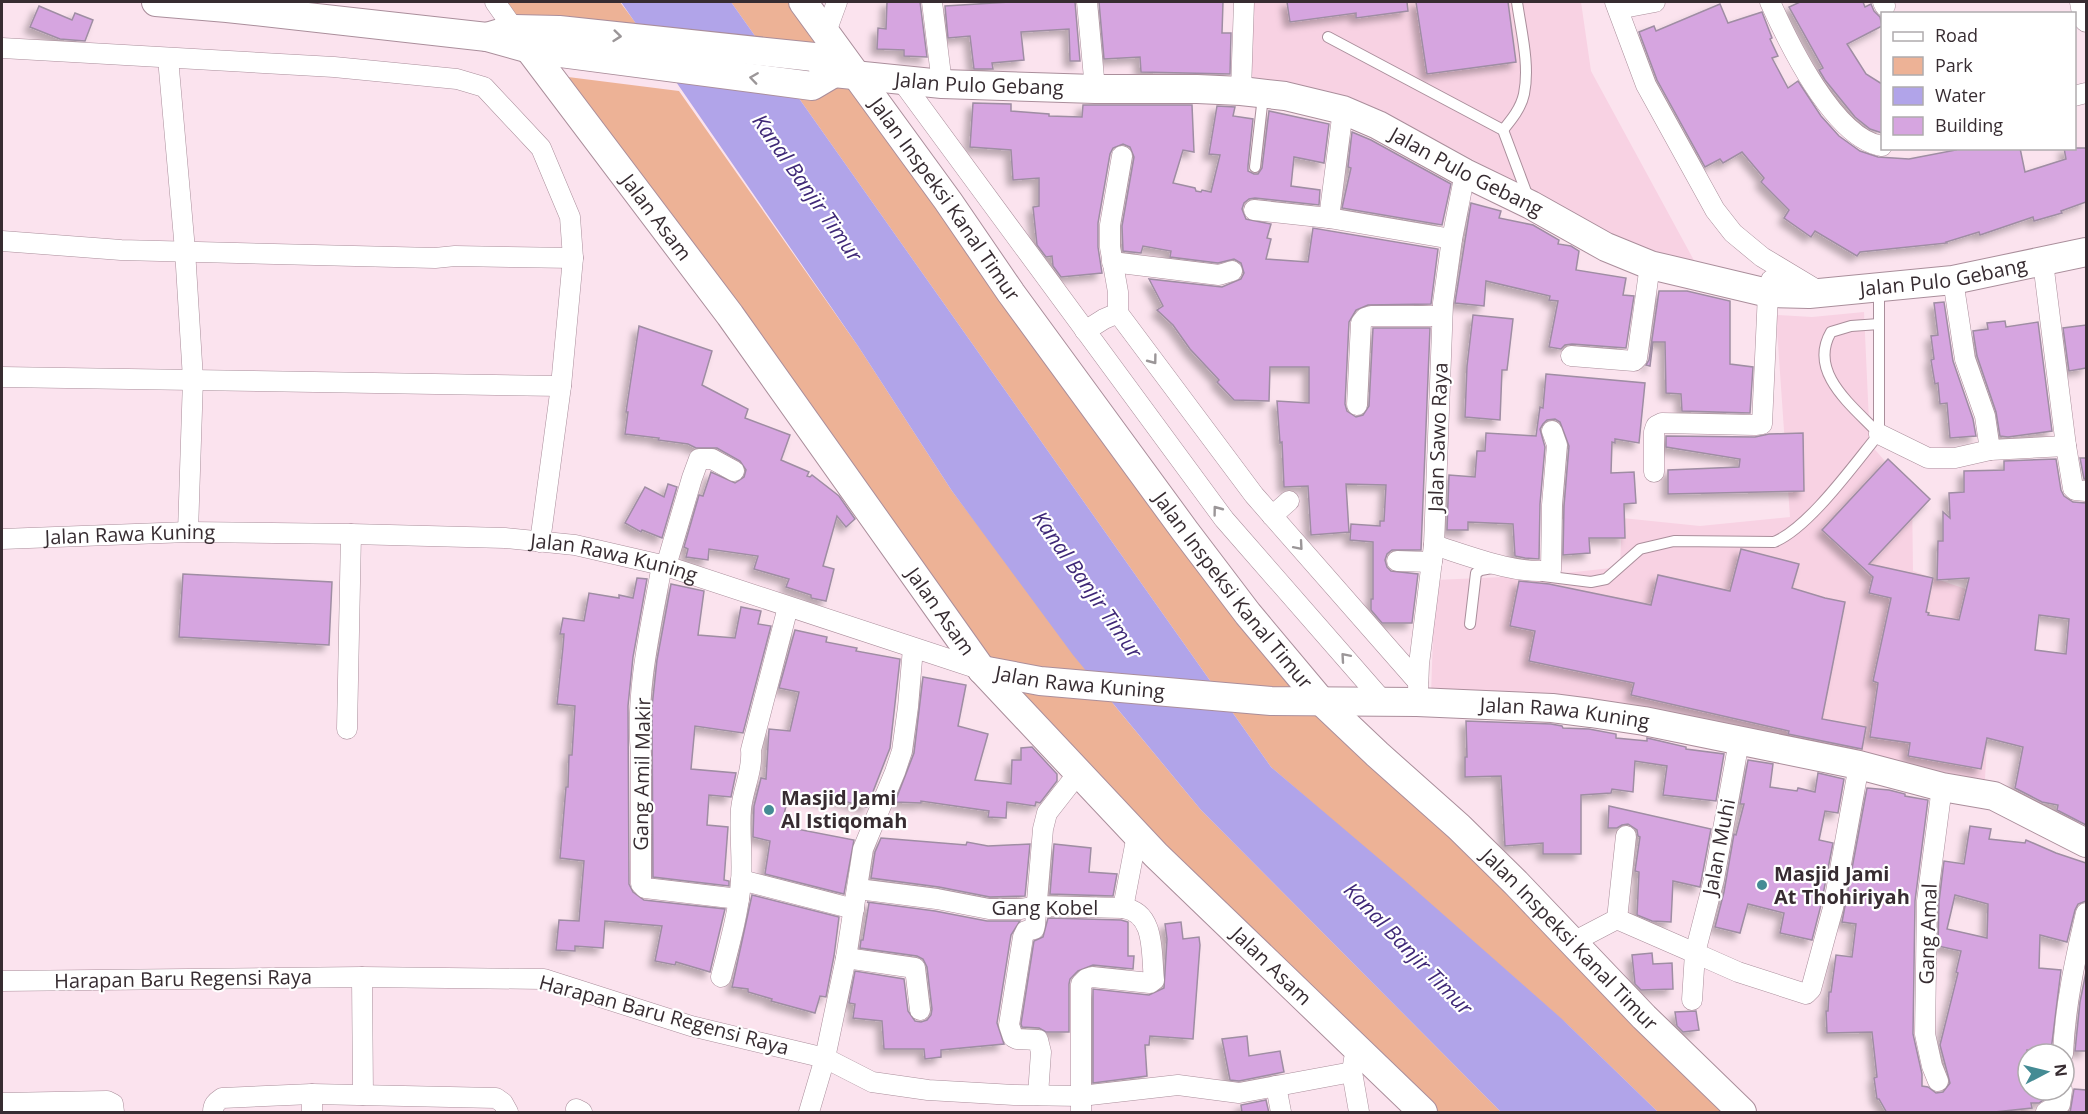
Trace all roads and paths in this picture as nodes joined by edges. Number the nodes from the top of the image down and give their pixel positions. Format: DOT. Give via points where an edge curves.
graph roads {
  1 [pos="156,2"];
  2 [pos="495,2"];
  3 [pos="803,2"];
  4 [pos="837,2"];
  5 [pos="932,2"];
  6 [pos="1087,2"];
  7 [pos="1244,2"];
  8 [pos="1517,2"];
  9 [pos="1655,2"];
  10 [pos="1770,2"];
  11 [pos="2080,2"];
  12 [pos="228,5"];
  13 [pos="1616,5"];
  14 [pos="2086,22"];
  15 [pos="1328,37"];
  16 [pos="522,39"];
  17 [pos="2,48"];
  18 [pos="168,58"];
  19 [pos="829,65"];
  20 [pos="901,80"];
  21 [pos="942,84"];
  22 [pos="1095,89"];
  23 [pos="1252,92"];
  24 [pos="1343,110"];
  25 [pos="1503,130"];
  26 [pos="1881,146"];
  27 [pos="1122,156"];
  28 [pos="1255,167"];
  29 [pos="1465,173"];
  30 [pos="1531,205"];
  31 [pos="1254,210"];
  32 [pos="1329,218"];
  33 [pos="1452,238"];
  34 [pos="2,241"];
  35 [pos="185,250"];
  36 [pos="2086,252"];
  37 [pos="573,258"];
  38 [pos="1112,261"];
  39 [pos="2043,262"];
  40 [pos="1650,265"];
  41 [pos="1774,265"];
  42 [pos="1232,272"];
  43 [pos="1953,280"];
  44 [pos="1879,287"];
  45 [pos="1768,293"];
  46 [pos="1822,293"];
  47 [pos="1118,313"];
  48 [pos="1442,316"];
  49 [pos="1879,324"];
  50 [pos="1085,331"];
  51 [pos="1571,356"];
  52 [pos="2,377"];
  53 [pos="193,379"];
  54 [pos="561,386"];
  55 [pos="1357,405"];
  56 [pos="1552,431"];
  57 [pos="1879,434"];
  58 [pos="2066,446"];
  59 [pos="1990,450"];
  60 [pos="734,471"];
  61 [pos="1654,472"];
  62 [pos="2086,491"];
  63 [pos="1289,501"];
  64 [pos="1272,516"];
  65 [pos="188,532"];
  66 [pos="351,534"];
  67 [pos="2,539"];
  68 [pos="540,542"];
  69 [pos="1433,553"];
  70 [pos="1397,561"];
  71 [pos="664,565"];
  72 [pos="788,607"];
  73 [pos="1470,624"];
  74 [pos="913,648"];
  75 [pos="982,670"];
  76 [pos="1418,692"];
  77 [pos="1320,700"];
  78 [pos="1383,701"];
  79 [pos="347,729"];
  80 [pos="1739,741"];
  81 [pos="1858,765"];
  82 [pos="1079,772"];
  83 [pos="1942,787"];
  84 [pos="1137,835"];
  85 [pos="1626,837"];
  86 [pos="2086,843"];
  87 [pos="740,889"];
  88 [pos="858,889"];
  89 [pos="1037,906"];
  90 [pos="1123,908"];
  91 [pos="854,909"];
  92 [pos="2086,913"];
  93 [pos="1617,919"];
  94 [pos="1573,942"];
  95 [pos="1695,953"];
  96 [pos="846,958"];
  97 [pos="362,976"];
  98 [pos="721,977"];
  99 [pos="2,981"];
  100 [pos="1692,1000"];
  101 [pos="920,1011"];
  102 [pos="2063,1042"];
  103 [pos="825,1058"];
  104 [pos="1354,1060"];
  105 [pos="1938,1081"];
  106 [pos="1276,1086"];
  107 [pos="363,1095"];
  108 [pos="1038,1095"];
  109 [pos="2060,1102"];
  110 [pos="312,1103"];
  111 [pos="402,1104"];
  112 [pos="1081,1104"];
  113 [pos="218,1105"];
  114 [pos="502,1105"];
  115 [pos="6,1106"];
  116 [pos="112,1107"];
  117 [pos="808,1113"];
  118 [pos="1281,1113"];
  119 [pos="1359,1113"];
  120 [pos="1423,1113"];
  121 [pos="1742,1113"];
  122 [pos="2046,1113"];
  1 -- 12 [label="street, Jalan Pulo Gebang"];
  2 -- 16 [label="street"];
  3 -- 19 [label="street, Jalan Inspeksi Kanal Timur"];
  4 -- 19 [label="street"];
  5 -- 21 [label="street"];
  6 -- 22 [label="street"];
  7 -- 23 [label="street"];
  8 -- 25 [label="lane" via="1526,68 1524,95 1518,111"];
  9 -- 13 [label="street"];
  10 -- 26 [label="street" via="1808,77 1826,101 1845,125"];
  11 -- 14 [label="street"];
  12 -- 16 [label="street, Jalan Pulo Gebang" via="487,38"];
  13 -- 41 [label="street" via="1646,85 1715,210 1733,233"];
  15 -- 25 [label="lane"];
  16 -- 19 [label="street, Jalan Pulo Gebang"];
  16 -- 75 [label="street, Jalan Asam" via="730,315"];
  17 -- 18 [label="street"];
  18 -- 35 [label="street"];
  18 -- 37 [label="street" via="334,67 457,79 484,87 541,148 570,217"];
  19 -- 20 [label="street, Jalan Pulo Gebang"];
  19 -- 77 [label="street, Jalan Inspeksi Kanal Timur" via="1011,293 1248,614"];
  20 -- 21 [label="street, Jalan Pulo Gebang"];
  20 -- 50 [label="street"];
  21 -- 22 [label="street, Jalan Pulo Gebang"];
  22 -- 23 [label="street, Jalan Pulo Gebang"];
  23 -- 24 [label="street, Jalan Pulo Gebang"];
  23 -- 28 [label="lane"];
  24 -- 29 [label="street, Jalan Pulo Gebang"];
  24 -- 32 [label="street"];
  25 -- 30 [label="lane"];
  27 -- 38 [label="street" via="1110,225"];
  29 -- 30 [label="street, Jalan Pulo Gebang"];
  29 -- 33 [label="street, Jalan Sawo Raya"];
  30 -- 40 [label="street, Jalan Pulo Gebang" via="1606,247"];
  31 -- 32 [label="street"];
  32 -- 33 [label="street"];
  33 -- 48 [label="street, Jalan Sawo Raya"];
  34 -- 35 [label="street" via="121,250"];
  35 -- 37 [label="street"];
  35 -- 53 [label="street"];
  36 -- 39 [label="street, Jalan Pulo Gebang"];
  37 -- 54 [label="street"];
  38 -- 42 [label="street" via="1219,275"];
  38 -- 47 [label="street"];
  39 -- 43 [label="street, Jalan Pulo Gebang"];
  39 -- 58 [label="street"];
  40 -- 45 [label="street, Jalan Pulo Gebang"];
  40 -- 51 [label="street" via="1637,358 1630,362"];
  41 -- 45 [label="street"];
  41 -- 46 [label="street"];
  43 -- 44 [label="street, Jalan Pulo Gebang"];
  43 -- 59 [label="street" via="1965,359 1985,416"];
  44 -- 46 [label="street, Jalan Pulo Gebang"];
  44 -- 49 [label="lane"];
  45 -- 46 [label="street, Jalan Pulo Gebang"];
  45 -- 61 [label="street" via="1762,424 1662,423 1654,432"];
  47 -- 50 [label="street"];
  47 -- 64 [label="street, one-way"];
  48 -- 55 [label="street" via="1365,318 1361,323"];
  48 -- 69 [label="street, Jalan Sawo Raya"];
  49 -- 57 [label="lane"];
  49 -- 57 [label="lane" via="1831,332 1823,362 1839,391"];
  78 -- 50 [label="street, one-way" via="1224,519"];
  52 -- 53 [label="street"];
  53 -- 54 [label="street"];
  53 -- 65 [label="street"];
  54 -- 68 [label="street"];
  56 -- 69 [label="street" via="1557,445 1551,570 1541,572"];
  57 -- 59 [label="street" via="1928,458 1955,458"];
  57 -- 73 [label="lane" via="1819,506 1783,538 1774,542 1674,541 1650,546 1640,549 1606,579 1591,582 1481,570 1476,573"];
  58 -- 59 [label="street"];
  58 -- 62 [label="street" via="2073,488"];
  60 -- 71 [label="street" via="712,459 699,459"];
  63 -- 64 [label="street"];
  64 -- 76 [label="street, one-way"];
  65 -- 66 [label="street, Jalan Rawa Kuning"];
  65 -- 67 [label="street, Jalan Rawa Kuning"];
  66 -- 68 [label="street, Jalan Rawa Kuning"];
  66 -- 79 [label="street"];
  68 -- 71 [label="street, Jalan Rawa Kuning" via="574,545"];
  69 -- 70 [label="street"];
  69 -- 76 [label="street, Jalan Sawo Raya"];
  71 -- 72 [label="street, Jalan Rawa Kuning"];
  71 -- 87 [label="street, Gang Amil Makir" via="645,662 639,733 641,884 645,888"];
  72 -- 74 [label="street, Jalan Rawa Kuning"];
  72 -- 87 [label="street" via="744,786"];
  74 -- 75 [label="street, Jalan Rawa Kuning"];
  74 -- 88 [label="street" via="902,751 863,849"];
  75 -- 77 [label="street, Jalan Rawa Kuning" via="1040,681 1271,701"];
  75 -- 82 [label="street, Jalan Asam"];
  76 -- 78 [label="street, Jalan Rawa Kuning"];
  76 -- 80 [label="street, Jalan Rawa Kuning" via="1644,721"];
  77 -- 78 [label="street, Jalan Rawa Kuning"];
  77 -- 94 [label="street, Jalan Inspeksi Kanal Timur" via="1459,827"];
  80 -- 81 [label="street, Jalan Rawa Kuning"];
  80 -- 95 [label="street, Jalan Muhi" via="1714,879"];
  81 -- 83 [label="street, Jalan Rawa Kuning"];
  81 -- 95 [label="street" via="1833,909 1809,993 1738,972"];
  82 -- 84 [label="street, Jalan Asam"];
  82 -- 89 [label="street" via="1047,813"];
  83 -- 86 [label="street, Jalan Rawa Kuning" via="1994,796"];
  83 -- 105 [label="street, Gang Amal" via="1927,901 1925,1034"];
  84 -- 90 [label="street, Gang Kobel"];
  84 -- 104 [label="street, Jalan Asam"];
  85 -- 93 [label="street"];
  87 -- 91 [label="street"];
  87 -- 98 [label="street"];
  88 -- 89 [label="street, Gang Kobel" via="989,909"];
  88 -- 91 [label="street"];
  89 -- 90 [label="street, Gang Kobel"];
  89 -- 108 [label="street" via="1034,929 1026,931 1023,937 1009,1025 1012,1037 1038,1040"];
  90 -- 112 [label="street" via="1138,912 1146,921 1154,980 1150,983 1092,977 1081,984"];
  91 -- 96 [label="street"];
  92 -- 102 [label="street" via="2069,991"];
  93 -- 94 [label="street"];
  93 -- 95 [label="street"];
  94 -- 121 [label="street, Jalan Inspeksi Kanal Timur"];
  95 -- 100 [label="street, Jalan Muhi"];
  96 -- 101 [label="street" via="915,968"];
  96 -- 103 [label="street"];
  97 -- 99 [label="street, Harapan Baru Regensi Raya"];
  97 -- 103 [label="street, Harapan Baru Regensi Raya" via="544,979 691,1026"];
  97 -- 107 [label="street"];
  103 -- 108 [label="street, Harapan Baru Regensi Raya" via="872,1082 894,1087"];
  103 -- 117 [label="street"];
  104 -- 106 [label="street, Harapan Baru Regensi Raya"];
  104 -- 119 [label="street"];
  104 -- 120 [label="street, Jalan Asam"];
  106 -- 112 [label="street, Harapan Baru Regensi Raya" via="1239,1093 1178,1085"];
  106 -- 118 [label="street"];
  107 -- 110 [label="street"];
  107 -- 111 [label="street"];
  108 -- 112 [label="street, Harapan Baru Regensi Raya"];
  109 -- 122 [label="street"];
  110 -- 113 [label="street"];
  111 -- 114 [label="street"];
  115 -- 116 [label="street"];
}
